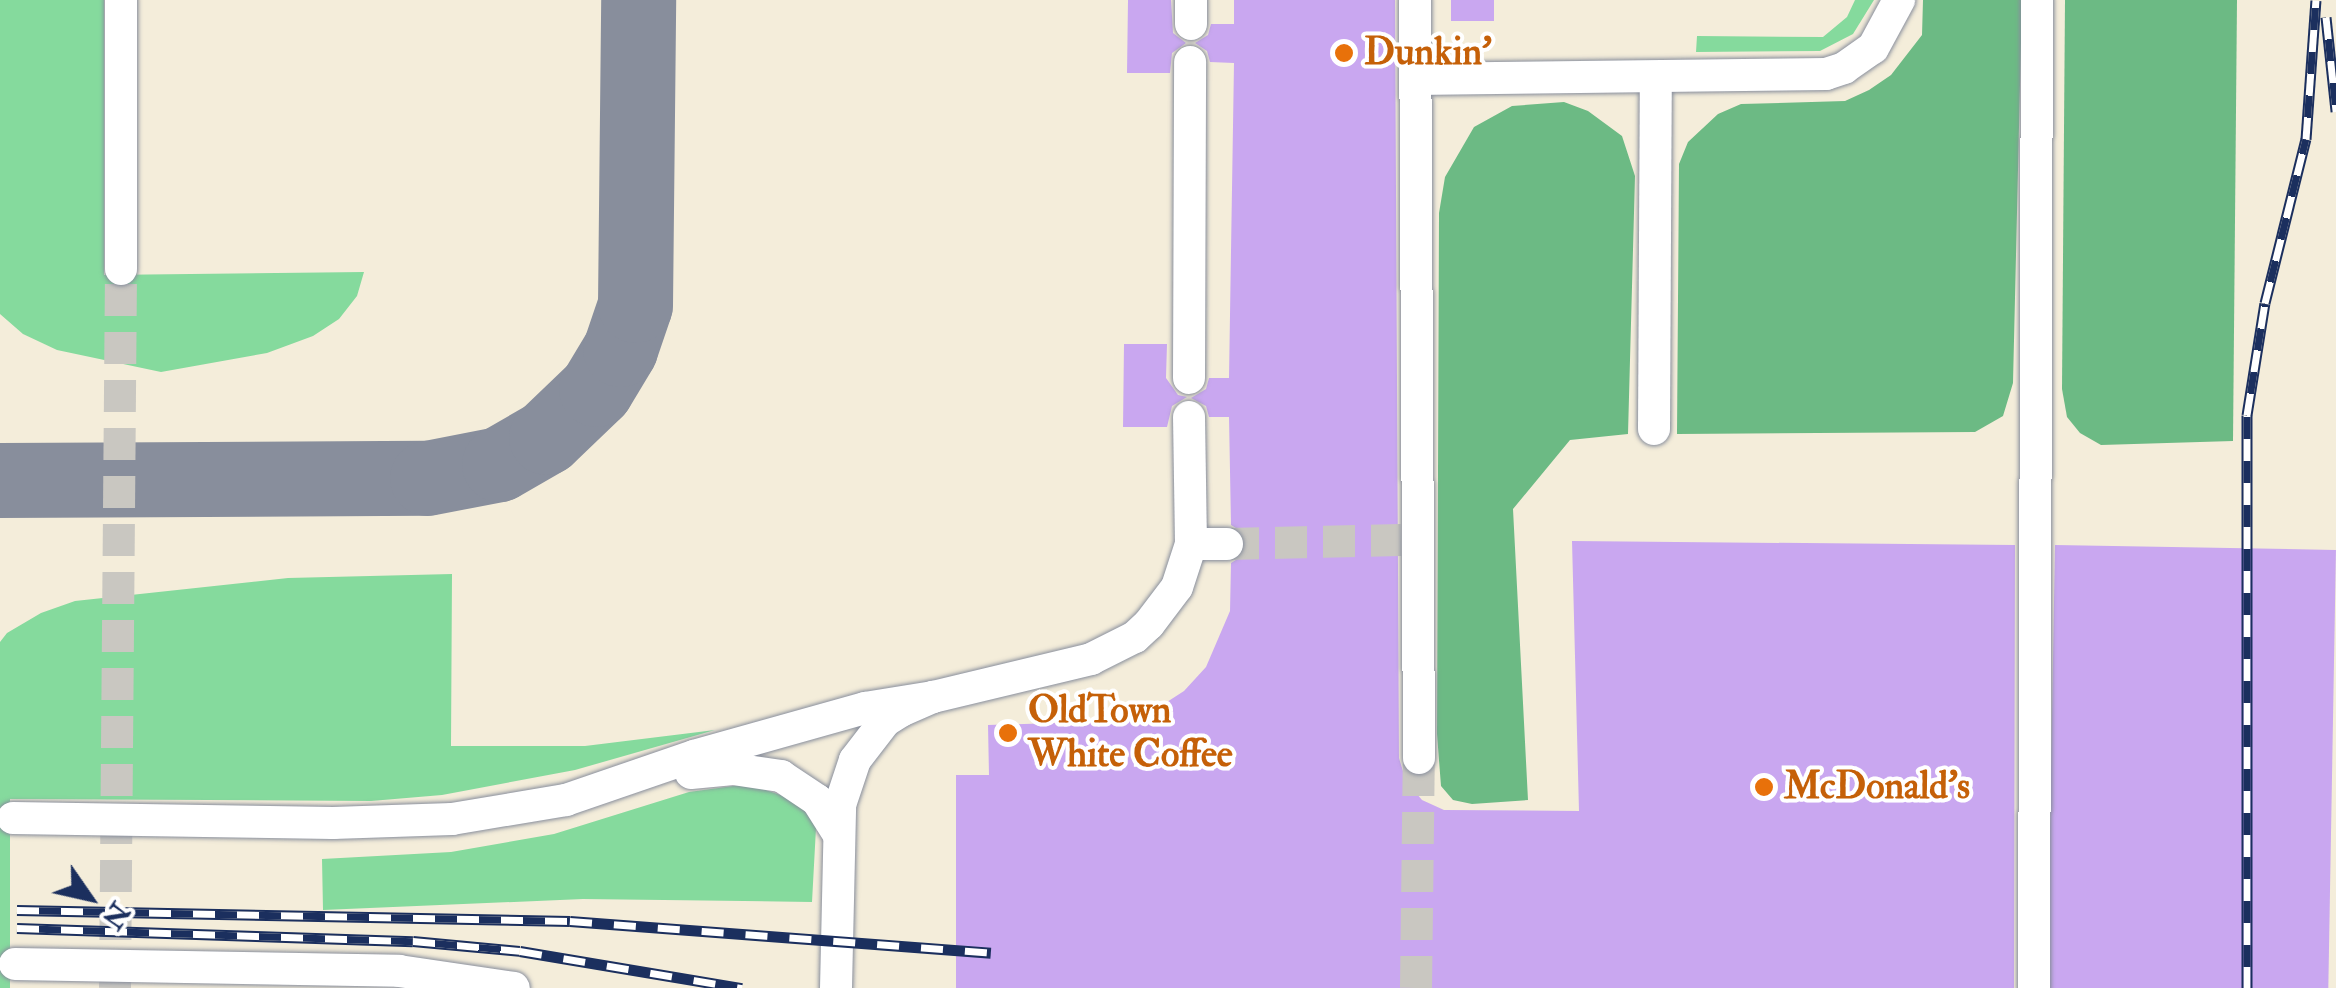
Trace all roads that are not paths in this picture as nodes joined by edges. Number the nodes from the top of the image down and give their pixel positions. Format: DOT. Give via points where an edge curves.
graph roads {
  1 [pos="121,0"];
  2 [pos="1415,0"];
  3 [pos="1899,0"];
  4 [pos="2038,0"];
  5 [pos="1190,62"];
  6 [pos="1656,77"];
  7 [pos="1416,79"];
  8 [pos="121,268"];
  9 [pos="1189,378"];
  10 [pos="1189,417"];
  11 [pos="1654,429"];
  12 [pos="1191,544"];
  13 [pos="1227,544"];
  14 [pos="933,697"];
  15 [pos="1419,758"];
  16 [pos="637,779"];
  17 [pos="14,818"];
  18 [pos="840,837"];
  19 [pos="838,952"];
  20 [pos="15,964"];
  21 [pos="514,988"];
  22 [pos="820,988"];
  23 [pos="836,988"];
  24 [pos="2034,988"];
  1 -- 8 [label="street"];
  2 -- 7 [label="street"];
  3 -- 6 [label="street" via="1874,48 1844,68 1804,76"];
  4 -- 24 [label="street"];
  5 -- 9 [label="street"];
  6 -- 7 [label="street"];
  6 -- 11 [label="street"];
  7 -- 15 [label="street" via="1411,540"];
  10 -- 12 [label="street"];
  12 -- 13 [label="street"];
  12 -- 14 [label="street" via="1177,587 1135,637 1091,659"];
  14 -- 16 [label="street" via="808,724"];
  14 -- 18 [label="street" via="885,721 862,750 840,805"];
  16 -- 17 [label="street" via="566,800 452,818"];
  16 -- 18 [label="street" via="733,769 782,776 816,800"];
  18 -- 19 [label="street"];
  19 -- 22 [label="street"];
  19 -- 23 [label="street"];
  20 -- 21 [label="street" via="399,971"];
}
